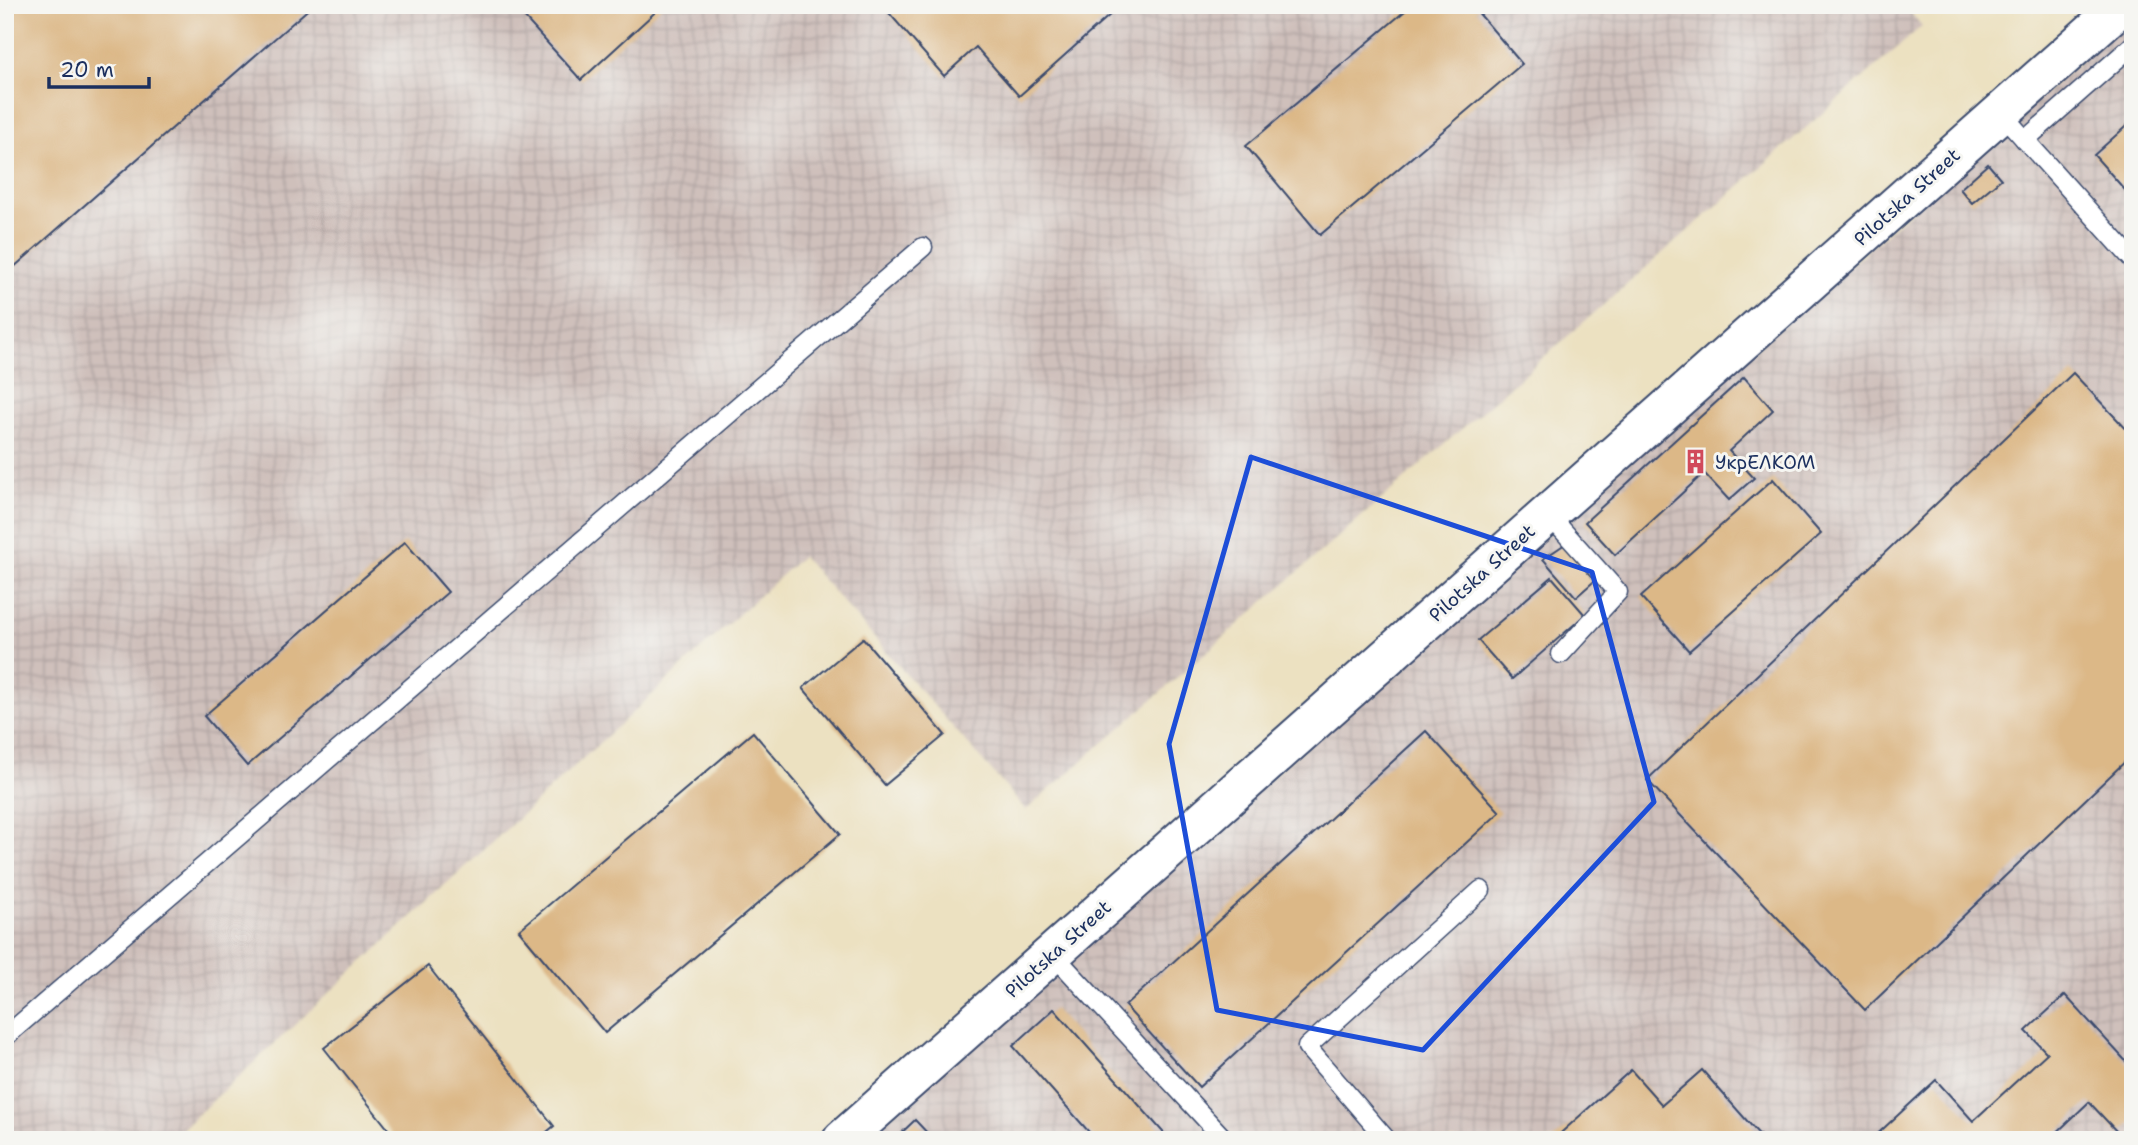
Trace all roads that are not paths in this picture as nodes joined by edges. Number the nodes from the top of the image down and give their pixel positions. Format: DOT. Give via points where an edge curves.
graph roads {
  1 [pos="2122,5"];
  2 [pos="2133,45"];
  3 [pos="2013,126"];
  4 [pos="923,247"];
  5 [pos="2133,260"];
  6 [pos="1548,514"];
  7 [pos="1561,654"];
  8 [pos="1481,890"];
  9 [pos="1053,954"];
  10 [pos="5,1037"];
  11 [pos="842,1140"];
  12 [pos="1226,1140"];
  13 [pos="1387,1140"];
  1 -- 3 [label="street, Pilotska Street"];
  2 -- 3 [label="lane"];
  3 -- 5 [label="lane"];
  3 -- 6 [label="street, Pilotska Street"];
  4 -- 10 [label="lane"];
  6 -- 7 [label="lane" via="1618,592"];
  6 -- 9 [label="street, Pilotska Street"];
  8 -- 13 [label="lane" via="1307,1046"];
  9 -- 11 [label="street, Pilotska Street"];
  9 -- 12 [label="lane"];
}
